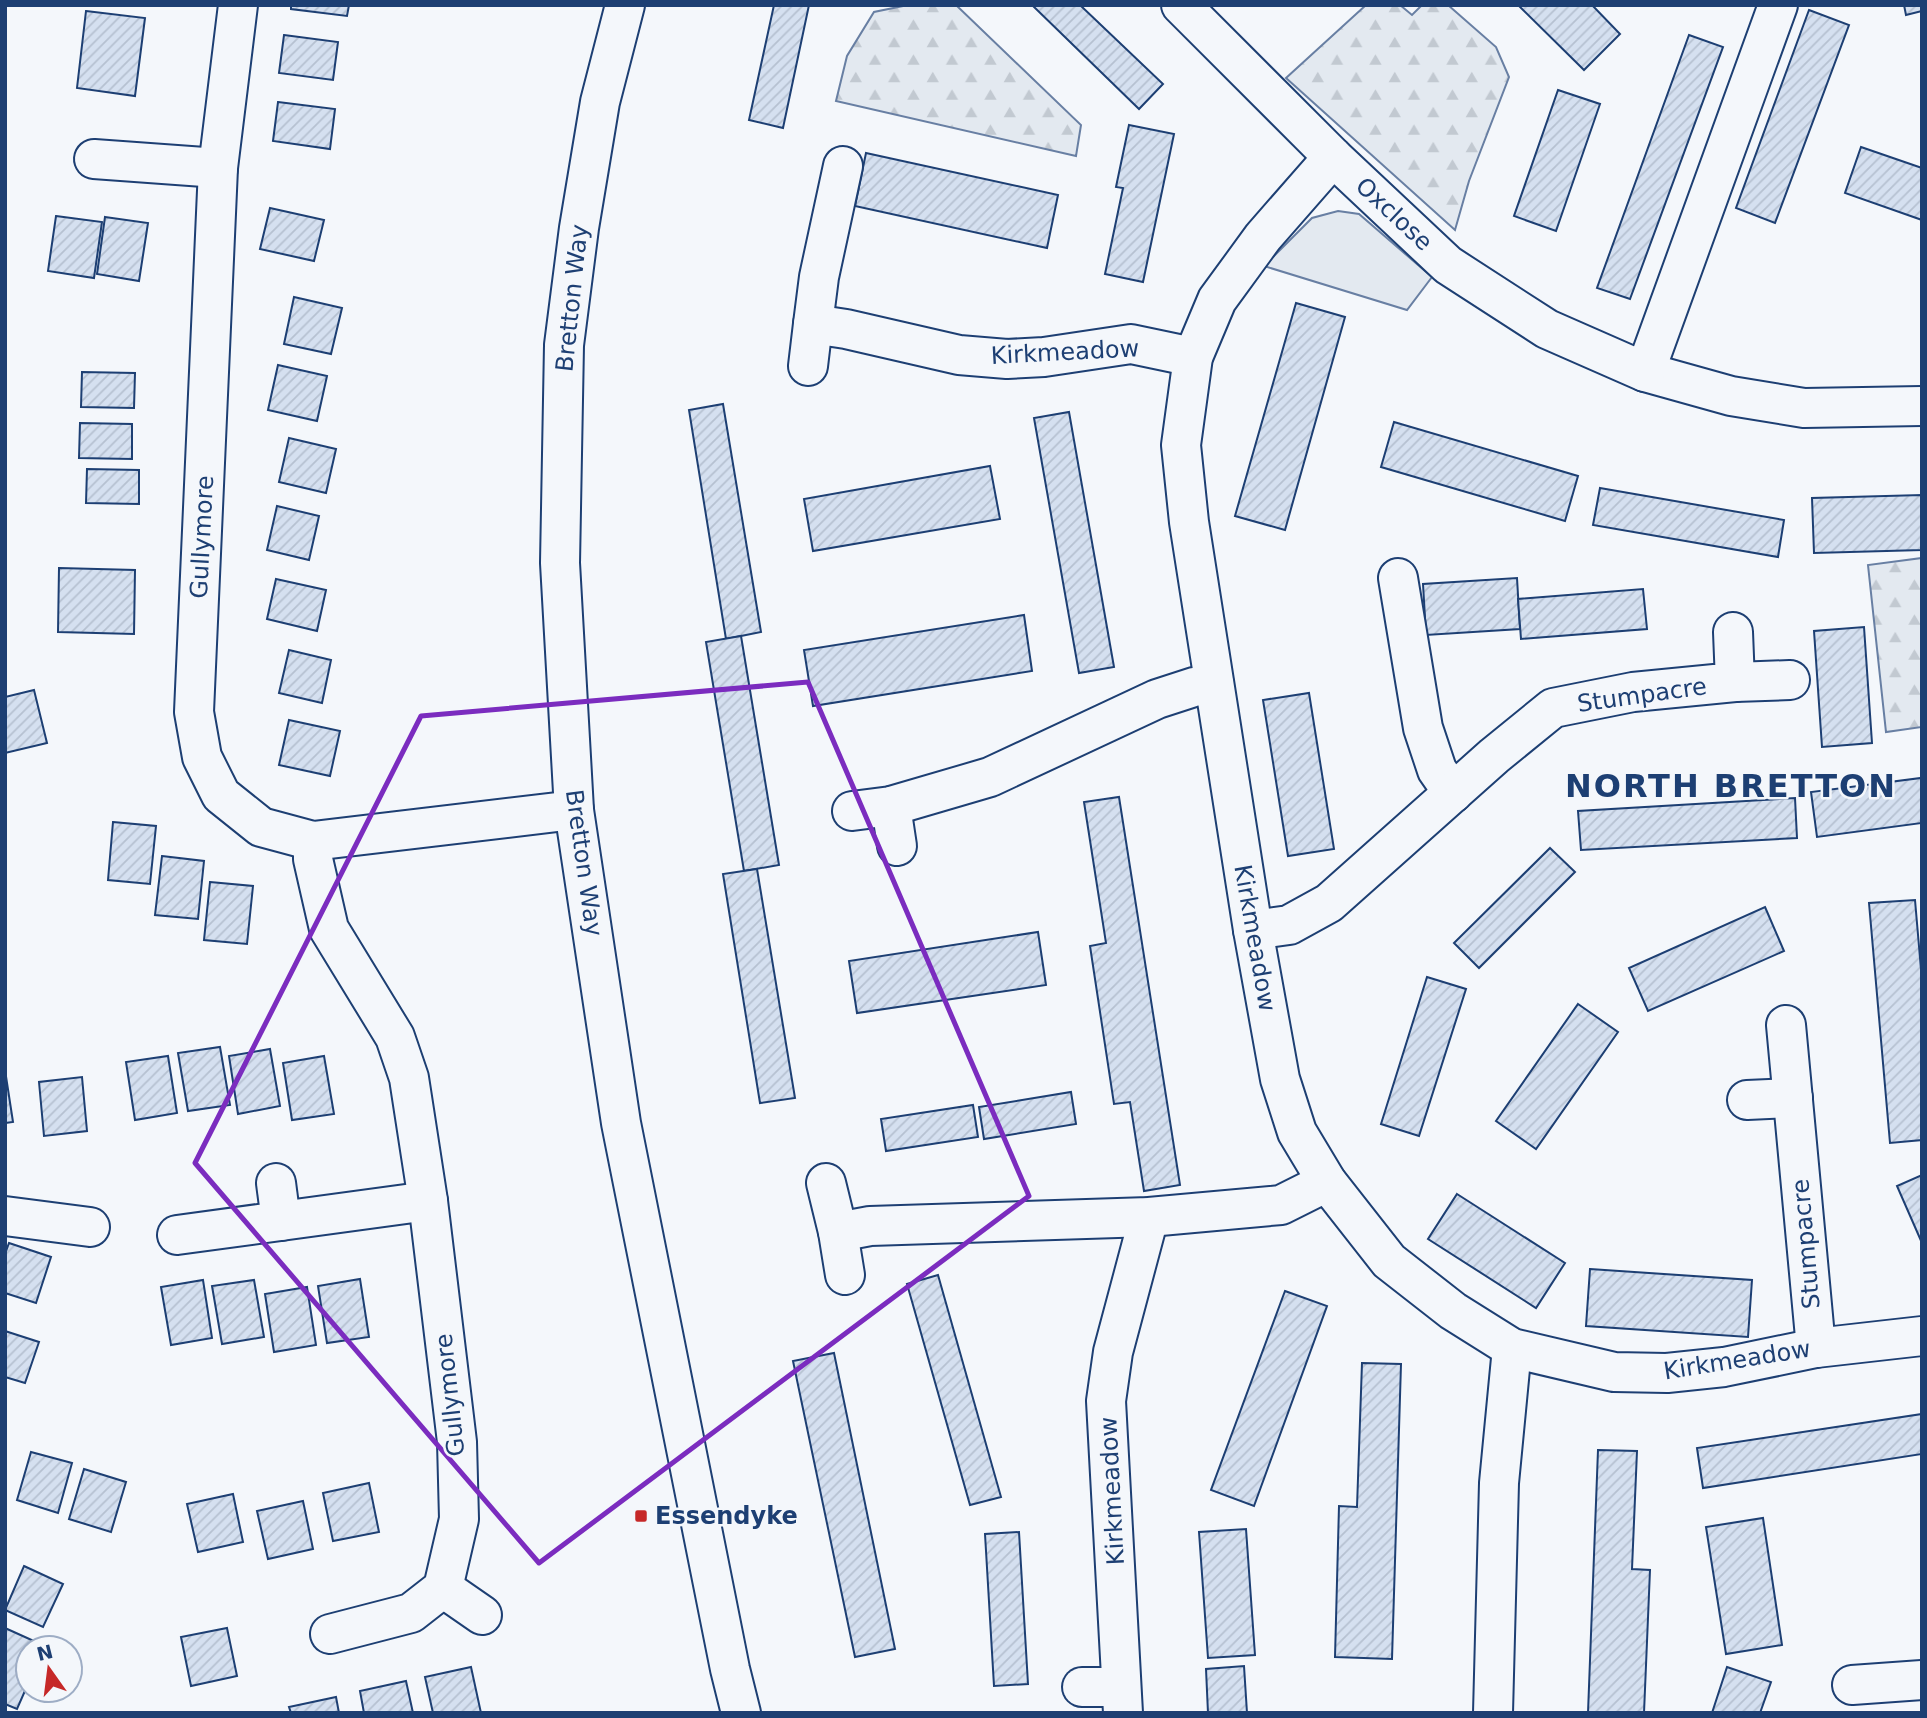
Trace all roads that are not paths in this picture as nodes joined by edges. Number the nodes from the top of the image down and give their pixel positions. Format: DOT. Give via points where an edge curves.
graph roads {
  1 [pos="238,5"];
  2 [pos="625,5"];
  3 [pos="1181,5"];
  4 [pos="1775,6"];
  5 [pos="1333,158"];
  6 [pos="94,159"];
  7 [pos="844,166"];
  8 [pos="218,169"];
  9 [pos="813,324"];
  10 [pos="1193,357"];
  11 [pos="808,366"];
  12 [pos="1645,372"];
  13 [pos="1922,406"];
  14 [pos="1398,578"];
  15 [pos="1733,632"];
  16 [pos="1790,680"];
  17 [pos="1735,682"];
  18 [pos="1214,684"];
  19 [pos="1453,793"];
  20 [pos="891,806"];
  21 [pos="574,810"];
  22 [pos="852,811"];
  23 [pos="313,841"];
  24 [pos="897,846"];
  25 [pos="1253,930"];
  26 [pos="1786,1025"];
  27 [pos="1793,1098"];
  28 [pos="1747,1100"];
  29 [pos="1326,1182"];
  30 [pos="276,1183"];
  31 [pos="826,1184"];
  32 [pos="428,1202"];
  33 [pos="5,1216"];
  34 [pos="1149,1217"];
  35 [pos="281,1221"];
  36 [pos="90,1227"];
  37 [pos="838,1232"];
  38 [pos="177,1235"];
  39 [pos="845,1275"];
  40 [pos="1922,1336"];
  41 [pos="1512,1348"];
  42 [pos="1816,1348"];
  43 [pos="443,1588"];
  44 [pos="482,1615"];
  45 [pos="330,1634"];
  46 [pos="1922,1680"];
  47 [pos="1852,1685"];
  48 [pos="1082,1687"];
  49 [pos="1122,1700"];
  50 [pos="741,1713"];
  51 [pos="1493,1713"];
  1 -- 8 [label="street, Gullymore"];
  2 -- 21 [label="street, Bretton Way" via="600,102 564,345 560,563"];
  3 -- 5 [label="street, Oxclose"];
  4 -- 12 [label="street"];
  5 -- 10 [label="street, Kirkmeadow" via="1263,237 1217,300"];
  5 -- 12 [label="street, Oxclose" via="1448,265 1527,318"];
  6 -- 8 [label="street"];
  7 -- 9 [label="street"];
  8 -- 23 [label="street, Gullymore" via="194,712 202,757 221,795 261,827"];
  9 -- 10 [label="street, Kirkmeadow" via="959,355 1044,357 1131,344"];
  9 -- 11 [label="street"];
  10 -- 18 [label="street, Kirkmeadow" via="1181,445"];
  12 -- 13 [label="street, Oxclose" via="1731,396 1804,408"];
  14 -- 19 [label="street" via="1423,728 1437,770"];
  15 -- 17 [label="street, Stumpacre"];
  16 -- 17 [label="street, Stumpacre"];
  17 -- 19 [label="street, Stumpacre" via="1633,692 1553,708"];
  18 -- 20 [label="street" via="1157,699 990,777"];
  18 -- 25 [label="street, Kirkmeadow"];
  19 -- 25 [label="street, Stumpacre" via="1329,904 1289,925"];
  20 -- 22 [label="street"];
  20 -- 24 [label="street"];
  21 -- 23 [label="street, Gullymore"];
  21 -- 50 [label="street, Bretton Way" via="621,1123"];
  23 -- 32 [label="street, Gullymore" via="329,929 395,1037 409,1078"];
  25 -- 29 [label="street, Kirkmeadow" via="1280,1079 1297,1132"];
  26 -- 27 [label="street, Stumpacre"];
  27 -- 28 [label="street"];
  27 -- 42 [label="street, Stumpacre"];
  29 -- 34 [label="street" via="1281,1205"];
  29 -- 41 [label="street, Kirkmeadow" via="1389,1261 1453,1311"];
  30 -- 35 [label="street"];
  31 -- 37 [label="street"];
  32 -- 35 [label="street"];
  32 -- 43 [label="street, Gullymore" via="457,1455 459,1519"];
  33 -- 36 [label="street"];
  34 -- 37 [label="street" via="870,1226"];
  34 -- 49 [label="street, Kirkmeadow" via="1113,1352 1106,1401"];
  35 -- 38 [label="street"];
  37 -- 39 [label="street"];
  40 -- 42 [label="street, Kirkmeadow"];
  41 -- 42 [label="street, Kirkmeadow" via="1614,1372 1667,1373 1724,1367"];
  41 -- 51 [label="street" via="1500,1483"];
  43 -- 44 [label="street"];
  43 -- 45 [label="street" via="411,1613"];
  46 -- 47 [label="street"];
  48 -- 49 [label="street, Kirkmeadow"];
}
